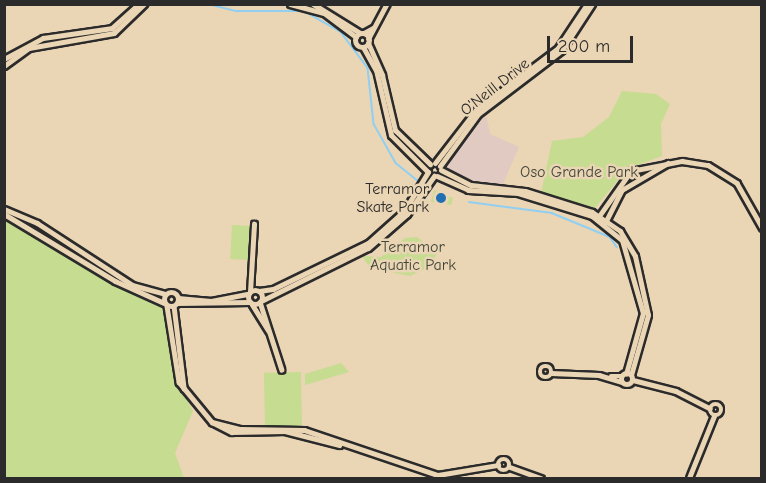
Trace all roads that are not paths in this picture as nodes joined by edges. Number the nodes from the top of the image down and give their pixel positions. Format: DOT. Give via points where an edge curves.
graph roads {
  1 [pos="139,4"];
  2 [pos="144,4"];
  3 [pos="290,4"];
  4 [pos="313,4"];
  5 [pos="387,4"];
  6 [pos="589,4"];
  7 [pos="375,27"];
  8 [pos="360,34"];
  9 [pos="366,43"];
  10 [pos="4,59"];
  11 [pos="4,66"];
  12 [pos="379,83"];
  13 [pos="387,105"];
  14 [pos="670,162"];
  15 [pos="434,167"];
  16 [pos="636,169"];
  17 [pos="641,175"];
  18 [pos="436,176"];
  19 [pos="4,209"];
  20 [pos="4,214"];
  21 [pos="598,217"];
  22 [pos="606,221"];
  23 [pos="254,224"];
  24 [pos="762,226"];
  25 [pos="253,292"];
  26 [pos="166,294"];
  27 [pos="261,302"];
  28 [pos="172,303"];
  29 [pos="251,303"];
  30 [pos="270,332"];
  31 [pos="282,370"];
  32 [pos="551,373"];
  33 [pos="628,378"];
  34 [pos="710,408"];
  35 [pos="714,416"];
  36 [pos="498,465"];
  37 [pos="510,467"];
  38 [pos="541,478"];
  39 [pos="689,478"];
  1 -- 10 [label="street" via="112,28 43,39"];
  2 -- 11 [label="street" via="114,33 29,48"];
  3 -- 8 [label="main road" via="324,13"];
  4 -- 8 [label="main road"];
  5 -- 7 [label="street"];
  6 -- 15 [label="main road, O'Neill Drive" via="562,50 478,114"];
  7 -- 8 [label="street"];
  7 -- 9 [label="street"];
  8 -- 9 [label="main road"];
  8 -- 9 [label="main road"];
  9 -- 12 [label="main road"];
  9 -- 13 [label="main road" via="382,75"];
  12 -- 13 [label="main road"];
  12 -- 15 [label="main road" via="391,135"];
  13 -- 15 [label="main road" via="400,138"];
  14 -- 16 [label="street"];
  14 -- 17 [label="street"];
  14 -- 24 [label="street" via="708,165 728,176 746,194"];
  15 -- 18 [label="main road"];
  15 -- 18 [label="main road, O'Neill Drive"];
  15 -- 21 [label="main road" via="471,185 525,191"];
  15 -- 25 [label="main road, O'Neill Drive" via="404,211 368,243"];
  16 -- 17 [label="street"];
  16 -- 21 [label="street" via="618,184"];
  17 -- 22 [label="street" via="622,190"];
  18 -- 21 [label="main road" via="468,190 518,193"];
  18 -- 27 [label="main road, O'Neill Drive" via="407,214 368,248"];
  19 -- 26 [label="main road, O'Neill Drive" via="37,223 132,285"];
  20 -- 28 [label="main road, O'Neill Drive" via="115,280"];
  21 -- 22 [label="main road"];
  22 -- 33 [label="main road" via="631,248 646,297 645,336"];
  23 -- 25 [label="street"];
  25 -- 27 [label="main road"];
  25 -- 28 [label="main road, O'Neill Drive" via="211,301"];
  25 -- 29 [label="main road"];
  26 -- 28 [label="main road"];
  26 -- 28 [label="main road, O'Neill Drive"];
  27 -- 29 [label="main road, O'Neill Drive"];
  27 -- 30 [label="street"];
  28 -- 29 [label="main road, O'Neill Drive"];
  28 -- 36 [label="street" via="184,387 212,422 232,432 285,431 438,474"];
  29 -- 30 [label="street"];
  30 -- 31 [label="street"];
  32 -- 33 [label="street"];
  33 -- 34 [label="street"];
  34 -- 35 [label="street"];
  34 -- 35 [label="street" via="721,408"];
  35 -- 39 [label="street"];
  36 -- 37 [label="street" via="504,471"];
  36 -- 37 [label="street" via="505,459"];
  37 -- 38 [label="street"];
}
